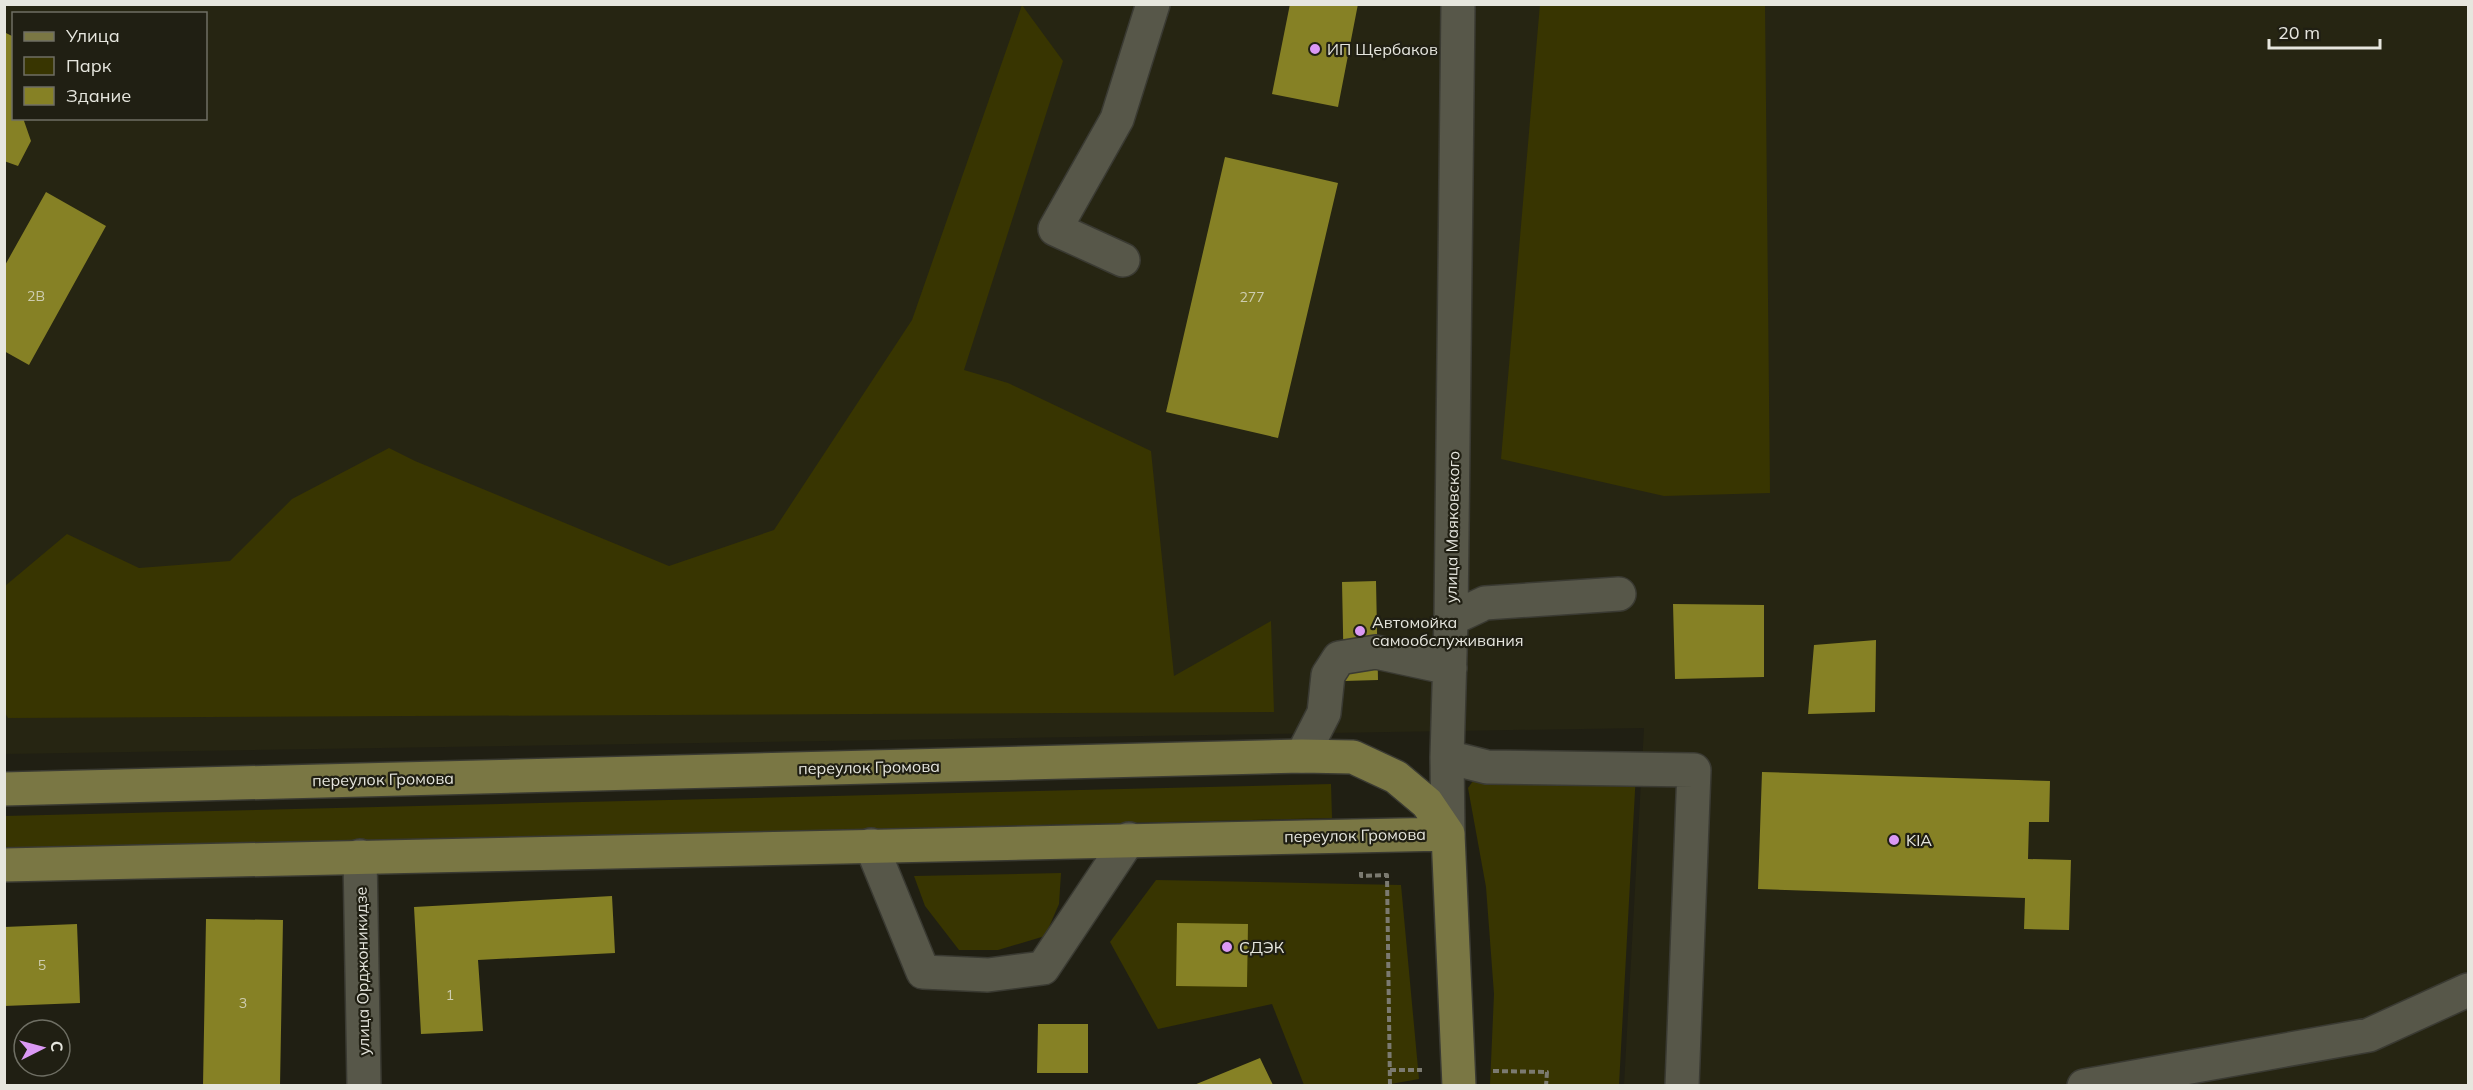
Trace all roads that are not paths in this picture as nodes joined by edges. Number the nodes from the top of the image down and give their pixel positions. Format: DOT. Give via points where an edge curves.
graph roads {
  1 [pos="1153,4"];
  2 [pos="1458,4"];
  3 [pos="1123,260"];
  4 [pos="1619,594"];
  5 [pos="1451,619"];
  6 [pos="1450,668"];
  7 [pos="1302,756"];
  8 [pos="1447,757"];
  9 [pos="4,789"];
  10 [pos="1448,834"];
  11 [pos="1129,839"];
  12 [pos="871,845"];
  13 [pos="360,856"];
  14 [pos="4,865"];
  15 [pos="2469,990"];
  16 [pos="364,1086"];
  17 [pos="1459,1086"];
  18 [pos="1682,1086"];
  19 [pos="2085,1086"];
  1 -- 3 [label="street" via="1117,120 1055,229"];
  2 -- 5 [label="street, улица Маяковского"];
  4 -- 5 [label="street" via="1485,603"];
  5 -- 6 [label="street, улица Маяковского"];
  6 -- 7 [label="street" via="1376,652 1339,657 1328,675 1324,713"];
  6 -- 8 [label="street, улица Маяковского"];
  7 -- 9 [label="main road, переулок Громова"];
  7 -- 10 [label="main road, переулок Громова" via="1353,757 1396,777 1427,803"];
  8 -- 10 [label="street, улица Маяковского"];
  8 -- 18 [label="street" via="1487,767 1694,770"];
  10 -- 11 [label="main road, переулок Громова"];
  10 -- 17 [label="main road, улица Маяковского"];
  11 -- 12 [label="main road, переулок Громова"];
  11 -- 12 [label="street" via="1043,968 988,975 923,972"];
  12 -- 13 [label="main road, переулок Громова"];
  13 -- 14 [label="main road, переулок Громова"];
  13 -- 16 [label="street, улица Орджоникидзе"];
  15 -- 19 [label="street" via="2369,1035"];
}
